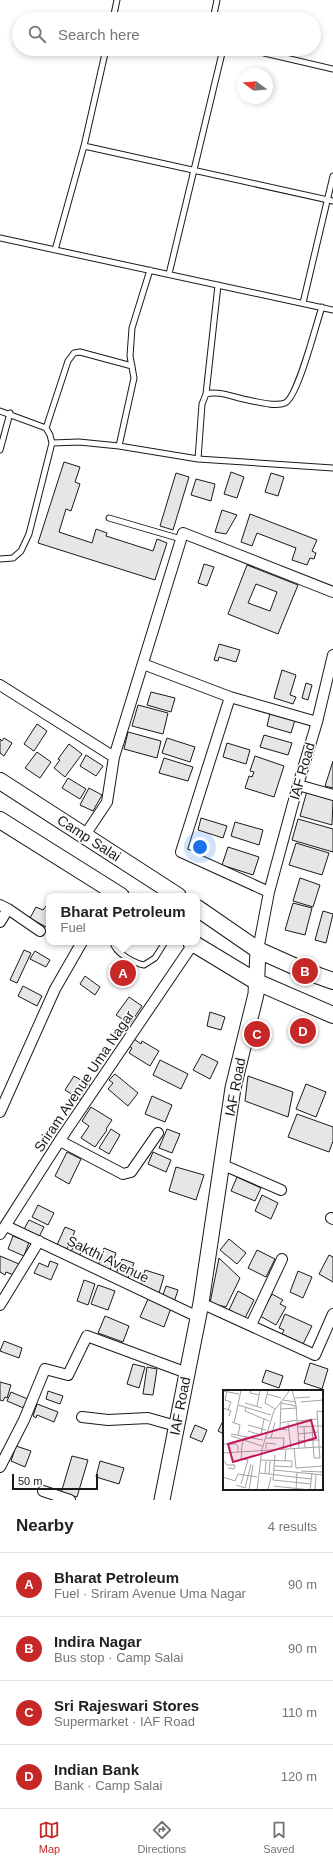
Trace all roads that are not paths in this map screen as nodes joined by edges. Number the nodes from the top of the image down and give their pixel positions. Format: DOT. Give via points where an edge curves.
graph roads {
  1 [pos="117,0"];
  2 [pos="218,0"];
  3 [pos="116,12"];
  4 [pos="215,12"];
  5 [pos="104,56"];
  6 [pos="221,56"];
  7 [pos="277,56"];
  8 [pos="333,69"];
  9 [pos="84,146"];
  10 [pos="194,169"];
  11 [pos="333,176"];
  12 [pos="330,200"];
  13 [pos="0,238"];
  14 [pos="55,250"];
  15 [pos="150,270"];
  16 [pos="169,274"];
  17 [pos="218,285"];
  18 [pos="303,303"];
  19 [pos="322,307"];
  20 [pos="333,310"];
  21 [pos="132,366"];
  22 [pos="206,394"];
  23 [pos="0,411"];
  24 [pos="10,413"];
  25 [pos="46,428"];
  26 [pos="52,444"];
  27 [pos="119,446"];
  28 [pos="0,450"];
  29 [pos="198,459"];
  30 [pos="333,468"];
  31 [pos="109,518"];
  32 [pos="182,536"];
  33 [pos="0,559"];
  34 [pos="333,592"];
  35 [pos="333,655"];
  36 [pos="143,664"];
  37 [pos="0,685"];
  38 [pos="230,697"];
  39 [pos="316,722"];
  40 [pos="114,757"];
  41 [pos="0,781"];
  42 [pos="298,785"];
  43 [pos="333,795"];
  44 [pos="0,820"];
  45 [pos="85,835"];
  46 [pos="269,892"];
  47 [pos="112,893"];
  48 [pos="173,893"];
  49 [pos="4,907"];
  50 [pos="200,910"];
  51 [pos="0,922"];
  52 [pos="40,931"];
  53 [pos="80,945"];
  54 [pos="114,945"];
  55 [pos="163,945"];
  56 [pos="191,945"];
  57 [pos="195,945"];
  58 [pos="258,950"];
  59 [pos="333,980"];
  60 [pos="257,982"];
  61 [pos="333,1015"];
  62 [pos="0,1112"];
  63 [pos="158,1132"];
  64 [pos="60,1141"];
  65 [pos="221,1164"];
  66 [pos="281,1190"];
  67 [pos="3,1230"];
  68 [pos="39,1241"];
  69 [pos="282,1259"];
  70 [pos="0,1304"];
  71 [pos="199,1310"];
  72 [pos="333,1314"];
  73 [pos="251,1326"];
  74 [pos="187,1373"];
  75 [pos="82,1417"];
  76 [pos="176,1426"];
  77 [pos="0,1467"];
  78 [pos="43,1491"];
  79 [pos="70,1500"];
  80 [pos="162,1500"];
  1 -- 3 [label="lane"];
  2 -- 4 [label="lane"];
  5 -- 9 [label="lane"];
  6 -- 10 [label="lane"];
  7 -- 8 [label="lane"];
  9 -- 10 [label="lane"];
  9 -- 14 [label="lane"];
  10 -- 12 [label="lane"];
  10 -- 16 [label="lane"];
  11 -- 12 [label="lane"];
  12 -- 18 [label="lane"];
  13 -- 14 [label="lane"];
  14 -- 15 [label="lane"];
  15 -- 16 [label="lane"];
  15 -- 21 [label="lane" via="132,328"];
  16 -- 17 [label="lane"];
  17 -- 18 [label="lane"];
  17 -- 22 [label="lane"];
  18 -- 19 [label="lane"];
  19 -- 20 [label="lane"];
  19 -- 22 [label="lane" via="296,390 286,403 250,401 216,393"];
  21 -- 25 [label="lane" via="80,352 74,353 68,361"];
  21 -- 27 [label="lane" via="133,384"];
  22 -- 29 [label="lane" via="202,404"];
  23 -- 24 [label="lane"];
  24 -- 25 [label="lane"];
  24 -- 28 [label="lane"];
  25 -- 26 [label="lane"];
  26 -- 27 [label="lane" via="79,442"];
  26 -- 33 [label="lane" via="29,534 21,551 13,558"];
  27 -- 29 [label="lane"];
  29 -- 30 [label="lane"];
  31 -- 32 [label="lane"];
  32 -- 34 [label="street"];
  32 -- 36 [label="street"];
  35 -- 39 [label="street, IAF Road"];
  36 -- 38 [label="street"];
  36 -- 40 [label="street"];
  37 -- 40 [label="street"];
  38 -- 39 [label="street"];
  38 -- 46 [label="street" via="181,852"];
  39 -- 42 [label="street, IAF Road"];
  40 -- 45 [label="street" via="107,802"];
  41 -- 45 [label="main road, Camp Salai"];
  42 -- 43 [label="street"];
  42 -- 46 [label="street, IAF Road"];
  44 -- 47 [label="main road"];
  45 -- 48 [label="main road, Camp Salai"];
  46 -- 58 [label="street, IAF Road"];
  49 -- 51 [label="street"];
  49 -- 52 [label="street"];
  50 -- 58 [label="main road"];
  53 -- 62 [label="street" via="55,989"];
  54 -- 55 [label="lane" via="126,956 144,965 155,958"];
  56 -- 64 [label="street, Sriram Avenue Uma Nagar"];
  57 -- 60 [label="main road"];
  58 -- 59 [label="main road"];
  58 -- 60 [label="street, IAF Road"];
  60 -- 61 [label="main road"];
  60 -- 65 [label="street, IAF Road" via="233,1088"];
  63 -- 64 [label="street" via="127,1174 122,1174"];
  64 -- 67 [label="street, Sriram Avenue Uma Nagar"];
  65 -- 66 [label="street"];
  65 -- 71 [label="street, IAF Road"];
  67 -- 68 [label="street, Sakthi Avenue"];
  68 -- 70 [label="street"];
  68 -- 71 [label="street, Sakthi Avenue"];
  69 -- 73 [label="street"];
  71 -- 73 [label="street, Sakthi Avenue"];
  71 -- 74 [label="street, IAF Road"];
  72 -- 73 [label="street, Sakthi Avenue" via="315,1355"];
  74 -- 76 [label="street, IAF Road"];
  74 -- 77 [label="street" via="87,1336 68,1376 45,1370"];
  75 -- 76 [label="street" via="108,1420 148,1418"];
  76 -- 80 [label="street, IAF Road"];
  78 -- 79 [label="street"];
}
